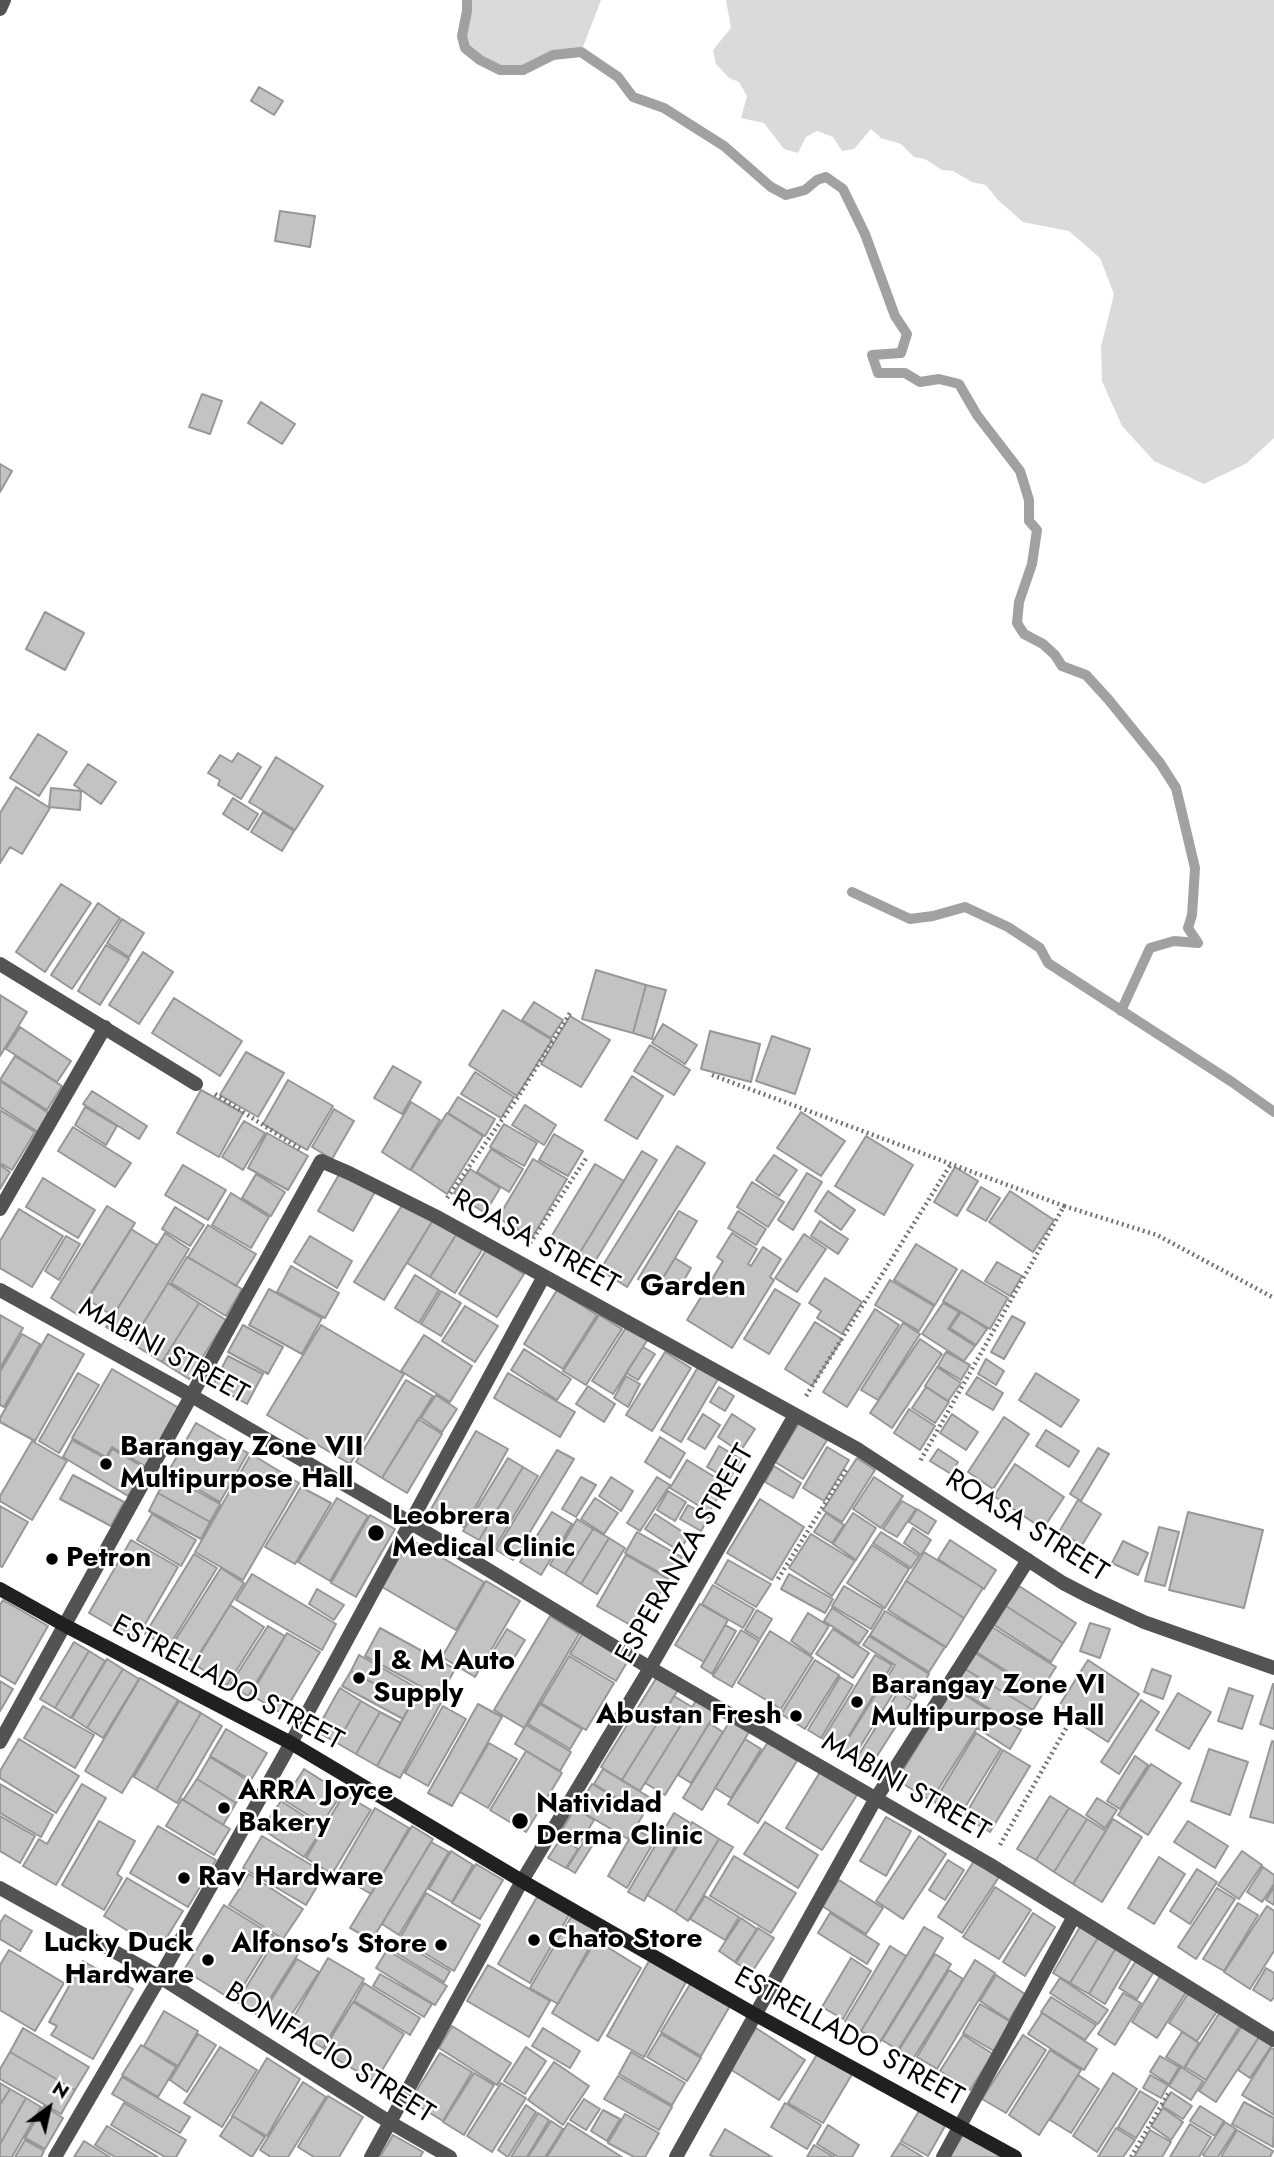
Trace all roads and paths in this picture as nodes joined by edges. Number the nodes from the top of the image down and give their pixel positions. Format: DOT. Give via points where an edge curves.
graph roads {
  1 [pos="4,0"];
  2 [pos="0,9"];
  3 [pos="0,964"];
  4 [pos="570,1013"];
  5 [pos="105,1027"];
  6 [pos="712,1074"];
  7 [pos="196,1084"];
  8 [pos="587,1157"];
  9 [pos="321,1161"];
  10 [pos="951,1164"];
  11 [pos="1064,1206"];
  12 [pos="0,1209"];
  13 [pos="435,1216"];
  14 [pos="518,1261"];
  15 [pos="544,1276"];
  16 [pos="0,1290"];
  17 [pos="1274,1298"];
  18 [pos="192,1396"];
  19 [pos="795,1415"];
  20 [pos="859,1450"];
  21 [pos="908,1482"];
  22 [pos="411,1523"];
  23 [pos="1028,1560"];
  24 [pos="778,1579"];
  25 [pos="0,1589"];
  26 [pos="66,1626"];
  27 [pos="650,1668"];
  28 [pos="1274,1668"];
  29 [pos="1069,1723"];
  30 [pos="0,1742"];
  31 [pos="290,1743"];
  32 [pos="875,1800"];
  33 [pos="989,1864"];
  34 [pos="522,1881"];
  35 [pos="0,1888"];
  36 [pos="1073,1918"];
  37 [pos="160,1977"];
  38 [pos="756,2015"];
  39 [pos="1274,2040"];
  40 [pos="1169,2092"];
  41 [pos="391,2123"];
  42 [pos="960,2128"];
  43 [pos="55,2157"];
  44 [pos="371,2157"];
  45 [pos="450,2157"];
  46 [pos="676,2157"];
  47 [pos="943,2157"];
  48 [pos="1015,2157"];
  49 [pos="1131,2157"];
  1 -- 2 [label="street"];
  3 -- 5 [label="street"];
  4 -- 13 [label="path"];
  5 -- 7 [label="street"];
  5 -- 12 [label="street"];
  6 -- 10 [label="path"];
  7 -- 9 [label="path"];
  8 -- 14 [label="path"];
  9 -- 13 [label="street, ROASA STREET"];
  9 -- 18 [label="street"];
  10 -- 11 [label="path"];
  10 -- 19 [label="path"];
  11 -- 17 [label="path" via="1157,1235"];
  11 -- 21 [label="path"];
  13 -- 14 [label="street, ROASA STREET"];
  14 -- 15 [label="street, ROASA STREET"];
  15 -- 19 [label="street, ROASA STREET"];
  15 -- 22 [label="street"];
  16 -- 18 [label="street, MABINI STREET"];
  18 -- 22 [label="street, MABINI STREET"];
  18 -- 26 [label="street"];
  19 -- 20 [label="street, ROASA STREET"];
  19 -- 27 [label="street, ESPERANZA STREET"];
  20 -- 21 [label="street, ROASA STREET"];
  20 -- 24 [label="path"];
  21 -- 23 [label="street, ROASA STREET"];
  22 -- 27 [label="street, MABINI STREET"];
  22 -- 31 [label="street"];
  23 -- 28 [label="street, ROASA STREET" via="1144,1622"];
  23 -- 32 [label="street"];
  25 -- 26 [label="street, ESTRELLADO STREET"];
  26 -- 30 [label="street"];
  26 -- 31 [label="street, ESTRELLADO STREET"];
  27 -- 32 [label="street, MABINI STREET"];
  27 -- 34 [label="street, ESPERANZA STREET"];
  29 -- 33 [label="path"];
  31 -- 34 [label="street, ESTRELLADO STREET"];
  31 -- 37 [label="street"];
  32 -- 33 [label="street, MABINI STREET"];
  32 -- 38 [label="street"];
  33 -- 36 [label="street, MABINI STREET"];
  34 -- 38 [label="street, ESTRELLADO STREET"];
  34 -- 41 [label="street, ESPERANZA STREET"];
  35 -- 37 [label="street, BONIFACIO STREET"];
  36 -- 39 [label="street, MABINI STREET"];
  36 -- 42 [label="street"];
  37 -- 41 [label="street, BONIFACIO STREET"];
  37 -- 43 [label="street"];
  38 -- 42 [label="street, ESTRELLADO STREET"];
  38 -- 46 [label="street"];
  40 -- 49 [label="path"];
  41 -- 44 [label="street, ESPERANZA STREET"];
  41 -- 45 [label="street, BONIFACIO STREET"];
  42 -- 47 [label="street"];
  42 -- 48 [label="street, ESTRELLADO STREET"];
}
